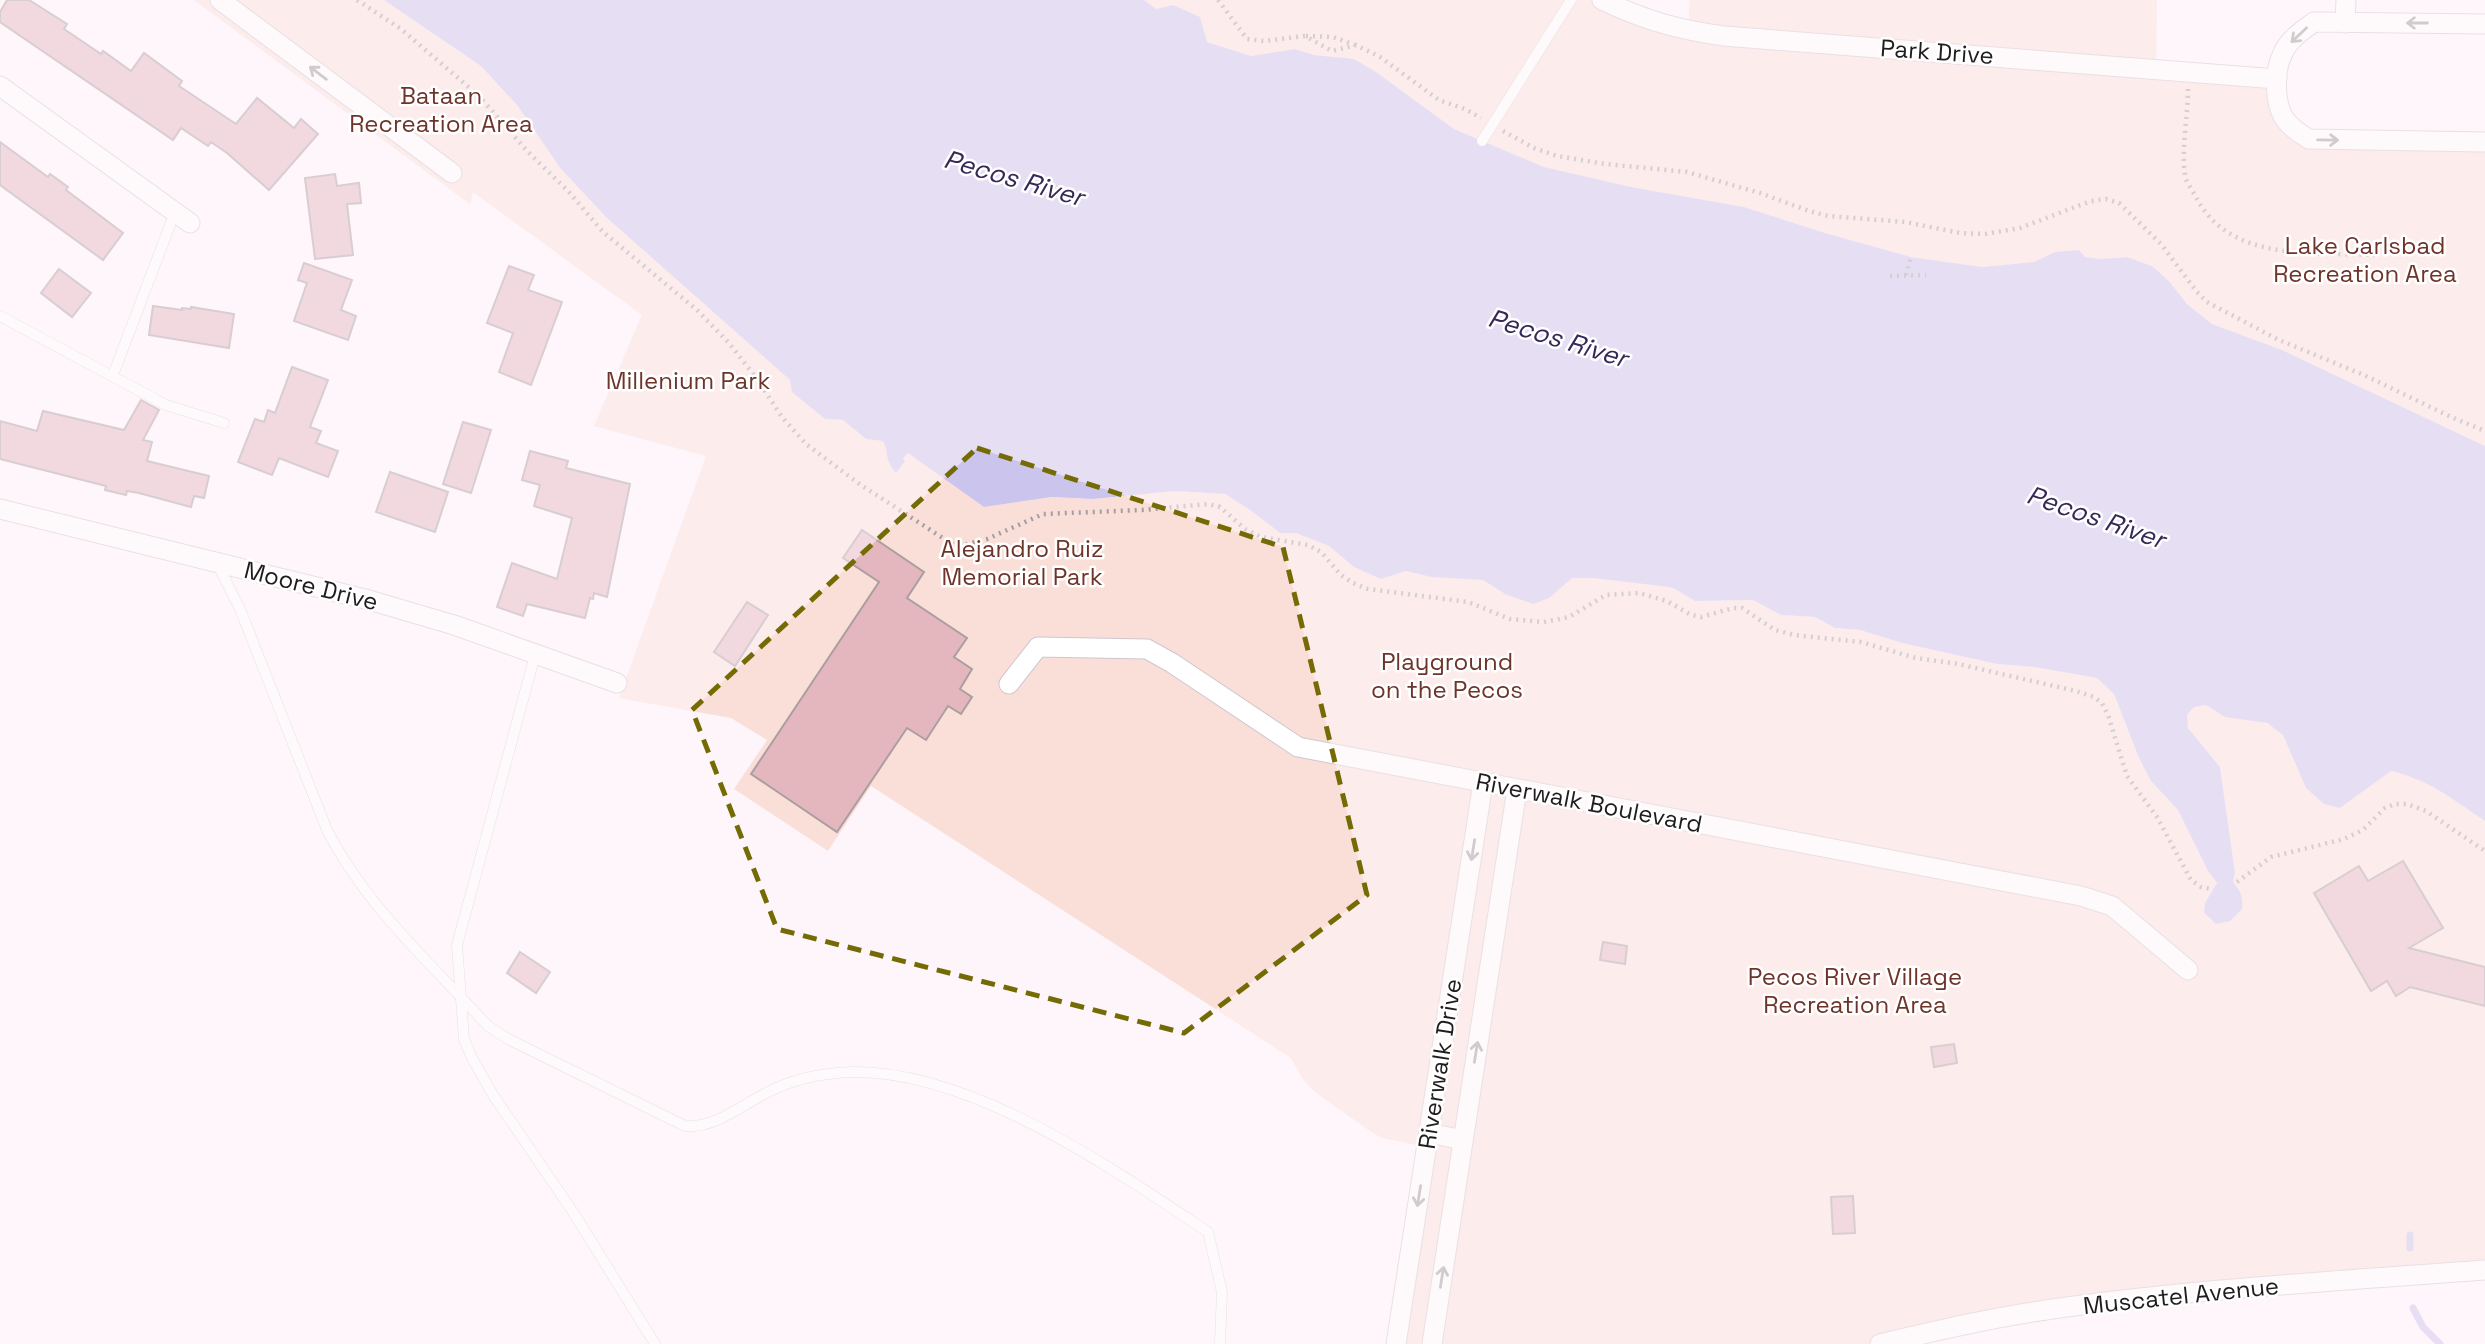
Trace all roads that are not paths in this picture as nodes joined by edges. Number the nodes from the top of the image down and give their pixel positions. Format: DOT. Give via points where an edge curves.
graph roads {
  1 [pos="220,0"];
  2 [pos="1571,0"];
  3 [pos="1602,0"];
  4 [pos="2346,0"];
  5 [pos="2345,23"];
  6 [pos="2485,24"];
  7 [pos="2277,79"];
  8 [pos="0,86"];
  9 [pos="1482,141"];
  10 [pos="2485,142"];
  11 [pos="452,173"];
  12 [pos="182,217"];
  13 [pos="0,316"];
  14 [pos="113,375"];
  15 [pos="224,423"];
  16 [pos="0,509"];
  17 [pos="216,562"];
  18 [pos="535,655"];
  19 [pos="617,683"];
  20 [pos="1009,684"];
  21 [pos="1483,783"];
  22 [pos="1517,789"];
  23 [pos="2188,970"];
  24 [pos="459,994"];
  25 [pos="1429,1133"];
  26 [pos="1463,1140"];
  27 [pos="2485,1270"];
  28 [pos="655,1344"];
  29 [pos="1220,1344"];
  30 [pos="1396,1344"];
  31 [pos="1432,1344"];
  32 [pos="1880,1344"];
  11 -- 1 [label="street, one-way"];
  2 -- 9 [label="lane"];
  3 -- 7 [label="street, Park Drive" via="1667,26 1724,36"];
  4 -- 5 [label="street"];
  6 -- 5 [label="street, one-way"];
  5 -- 7 [label="street, one-way" via="2314,22 2297,34 2283,53"];
  7 -- 10 [label="street, one-way" via="2284,117 2309,139"];
  8 -- 12 [label="street"];
  12 -- 14 [label="lane"];
  13 -- 14 [label="lane"];
  14 -- 15 [label="lane" via="166,405"];
  16 -- 17 [label="street, Moore Drive"];
  17 -- 18 [label="street, Moore Drive" via="369,600"];
  17 -- 24 [label="lane" via="240,609 341,856 364,890"];
  18 -- 19 [label="street, Moore Drive"];
  18 -- 24 [label="lane" via="457,945"];
  20 -- 21 [label="street, Riverwalk Boulevard" via="1038,647 1146,649 1298,747"];
  21 -- 22 [label="street, Riverwalk Boulevard"];
  21 -- 25 [label="street, Riverwalk Drive, one-way"];
  22 -- 23 [label="street, Riverwalk Boulevard" via="2098,900 2132,921"];
  26 -- 22 [label="street, Riverwalk Drive, one-way"];
  24 -- 28 [label="lane" via="464,1039 472,1058"];
  24 -- 29 [label="lane" via="488,1026 508,1039 685,1126 727,1115 781,1086 854,1072 935,1084 1003,1111 1133,1181 1208,1232 1222,1292"];
  25 -- 26 [label="street"];
  25 -- 30 [label="street, Riverwalk Drive, one-way"];
  31 -- 26 [label="street, Riverwalk Drive, one-way"];
  27 -- 32 [label="street, Muscatel Avenue" via="2090,1304 2001,1317"];
}
